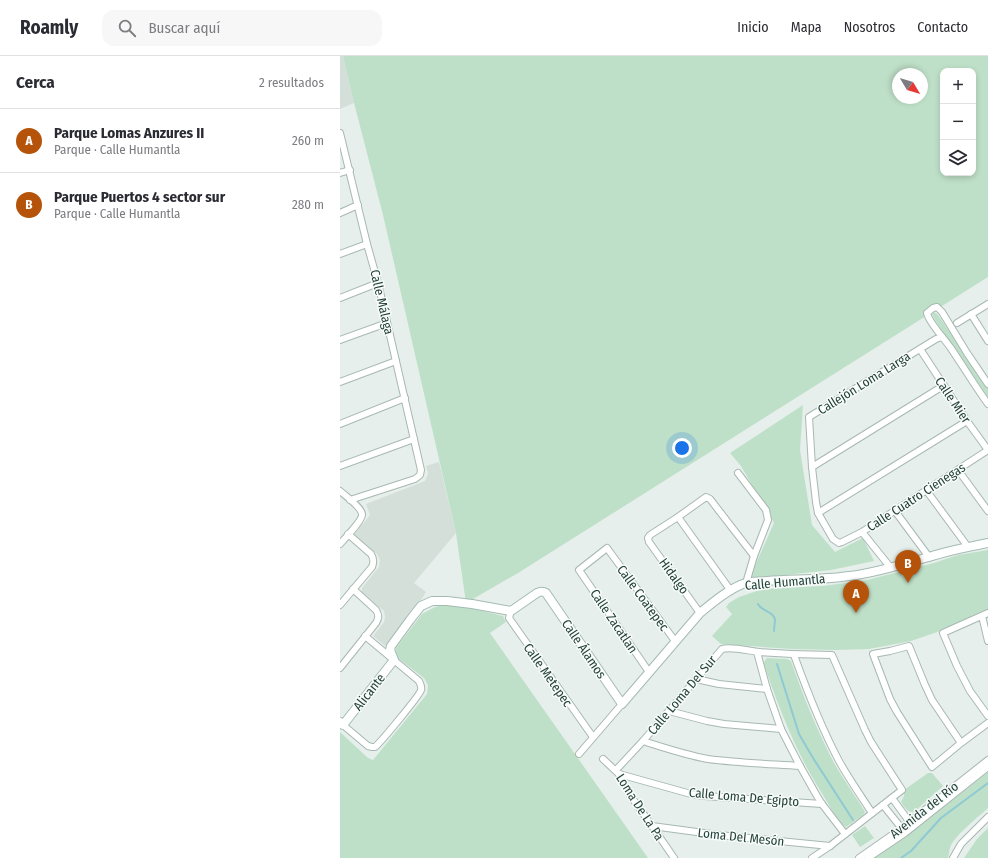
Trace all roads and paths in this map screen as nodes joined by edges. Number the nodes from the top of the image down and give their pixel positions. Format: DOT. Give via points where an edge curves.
graph roads {
  1 [pos="340,133"];
  2 [pos="350,170"];
  3 [pos="340,174"];
  4 [pos="358,206"];
  5 [pos="340,213"];
  6 [pos="367,244"];
  7 [pos="340,254"];
  8 [pos="378,283"];
  9 [pos="340,298"];
  10 [pos="988,304"];
  11 [pos="971,314"];
  12 [pos="387,323"];
  13 [pos="957,323"];
  14 [pos="942,338"];
  15 [pos="340,340"];
  16 [pos="988,341"];
  17 [pos="920,349"];
  18 [pos="396,361"];
  19 [pos="340,382"];
  20 [pos="988,384"];
  21 [pos="943,386"];
  22 [pos="405,398"];
  23 [pos="988,404"];
  24 [pos="967,421"];
  25 [pos="340,424"];
  26 [pos="414,439"];
  27 [pos="988,450"];
  28 [pos="340,466"];
  29 [pos="812,468"];
  30 [pos="958,470"];
  31 [pos="738,473"];
  32 [pos="926,490"];
  33 [pos="340,491"];
  34 [pos="350,500"];
  35 [pos="895,511"];
  36 [pos="988,511"];
  37 [pos="818,512"];
  38 [pos="678,517"];
  39 [pos="862,532"];
  40 [pos="348,534"];
  41 [pos="988,543"];
  42 [pos="340,544"];
  43 [pos="968,547"];
  44 [pos="611,554"];
  45 [pos="754,556"];
  46 [pos="929,557"];
  47 [pos="890,568"];
  48 [pos="746,583"];
  49 [pos="353,589"];
  50 [pos="731,591"];
  51 [pos="340,605"];
  52 [pos="511,611"];
  53 [pos="700,613"];
  54 [pos="985,614"];
  55 [pos="988,621"];
  56 [pos="365,636"];
  57 [pos="675,641"];
  58 [pos="988,641"];
  59 [pos="757,652"];
  60 [pos="794,654"];
  61 [pos="394,660"];
  62 [pos="340,668"];
  63 [pos="649,672"];
  64 [pos="696,680"];
  65 [pos="767,689"];
  66 [pos="622,704"];
  67 [pos="669,711"];
  68 [pos="988,716"];
  69 [pos="342,723"];
  70 [pos="988,723"];
  71 [pos="781,729"];
  72 [pos="593,738"];
  73 [pos="644,741"];
  74 [pos="961,743"];
  75 [pos="579,754"];
  76 [pos="603,759"];
  77 [pos="988,760"];
  78 [pos="800,766"];
  79 [pos="988,767"];
  80 [pos="618,772"];
  81 [pos="892,798"];
  82 [pos="822,804"];
  83 [pos="883,805"];
  84 [pos="872,813"];
  85 [pos="988,817"];
  86 [pos="912,824"];
  87 [pos="652,826"];
  88 [pos="903,831"];
  89 [pos="845,834"];
  90 [pos="830,846"];
  91 [pos="674,858"];
  92 [pos="812,858"];
  93 [pos="859,858"];
  94 [pos="868,858"];
  95 [pos="953,858"];
  1 -- 2 [label="street, Calle Málaga"];
  2 -- 3 [label="street"];
  2 -- 4 [label="street, Calle Málaga"];
  4 -- 5 [label="street"];
  4 -- 6 [label="street, Calle Málaga"];
  6 -- 7 [label="street"];
  6 -- 8 [label="street, Calle Málaga"];
  8 -- 9 [label="street"];
  8 -- 12 [label="street, Calle Málaga"];
  10 -- 11 [label="street"];
  11 -- 13 [label="street"];
  11 -- 16 [label="street"];
  12 -- 15 [label="street"];
  12 -- 18 [label="street, Calle Málaga"];
  14 -- 17 [label="street, Callejón Loma Larga"];
  14 -- 20 [label="street" via="927,313 937,307"];
  14 -- 23 [label="street"];
  17 -- 21 [label="street, Calle Mier"];
  17 -- 29 [label="street, Callejón Loma Larga" via="809,418"];
  18 -- 19 [label="street"];
  18 -- 22 [label="street, Calle Málaga"];
  21 -- 24 [label="street, Calle Mier"];
  21 -- 29 [label="street"];
  22 -- 25 [label="street"];
  22 -- 26 [label="street, Calle Málaga"];
  24 -- 27 [label="street, Calle Mier"];
  24 -- 37 [label="street"];
  26 -- 28 [label="street"];
  26 -- 34 [label="street, Calle Málaga" via="420,475 415,479"];
  27 -- 30 [label="street, Calle Cuatro Cienegas"];
  29 -- 37 [label="street"];
  30 -- 32 [label="street, Calle Cuatro Cienegas"];
  30 -- 36 [label="street"];
  31 -- 45 [label="street" via="768,515"];
  32 -- 35 [label="street, Calle Cuatro Cienegas"];
  32 -- 43 [label="street"];
  33 -- 34 [label="street"];
  34 -- 40 [label="street" via="361,512 362,517"];
  35 -- 39 [label="street, Calle Cuatro Cienegas"];
  35 -- 46 [label="street"];
  37 -- 39 [label="street, Calle Cuatro Cienegas" via="833,539 839,543"];
  38 -- 45 [label="street" via="704,498 708,498"];
  38 -- 50 [label="street"];
  38 -- 53 [label="street, Hidalgo" via="648,538"];
  39 -- 47 [label="street"];
  40 -- 42 [label="street"];
  40 -- 49 [label="street" via="371,554 373,560 372,567"];
  41 -- 43 [label="street, Calle Humantla"];
  43 -- 46 [label="street, Calle Humantla"];
  44 -- 57 [label="street, Calle Coatepec"];
  44 -- 63 [label="street, Calle Zacatlan" via="607,548 579,570"];
  45 -- 48 [label="street"];
  46 -- 47 [label="street, Calle Humantla"];
  47 -- 48 [label="street, Calle Humantla" via="836,578"];
  48 -- 50 [label="street, Calle Humantla"];
  49 -- 51 [label="street"];
  49 -- 56 [label="street" via="378,614 378,621"];
  50 -- 53 [label="street, Calle Humantla"];
  52 -- 61 [label="street" via="447,600 427,603 421,606 391,646"];
  52 -- 66 [label="street, Calle Álamos" via="537,593 546,593"];
  52 -- 72 [label="street, Calle Metepec" via="509,618"];
  53 -- 57 [label="street, Calle Humantla"];
  54 -- 55 [label="street"];
  54 -- 58 [label="street"];
  54 -- 68 [label="street" via="944,633 970,691"];
  56 -- 61 [label="street"];
  56 -- 62 [label="street"];
  57 -- 63 [label="street, Calle Humantla"];
  59 -- 60 [label="street, Calle Loma Del Sur"];
  59 -- 64 [label="street, Calle Loma Del Sur" via="722,649"];
  59 -- 65 [label="street"];
  60 -- 81 [label="street, Calle Loma Del Sur" via="832,655 871,742 902,790"];
  60 -- 84 [label="street" via="824,731"];
  61 -- 69 [label="street, Alicante"];
  61 -- 69 [label="street" via="419,681 422,688 377,745 372,748 368,746"];
  63 -- 66 [label="street, Calle Humantla"];
  64 -- 65 [label="street"];
  64 -- 67 [label="street, Calle Loma Del Sur"];
  65 -- 71 [label="street"];
  66 -- 72 [label="street, Calle Humantla"];
  67 -- 71 [label="street" via="724,724"];
  67 -- 73 [label="street, Calle Loma Del Sur"];
  70 -- 74 [label="street"];
  71 -- 78 [label="street"];
  72 -- 75 [label="street, Calle Humantla"];
  73 -- 78 [label="street" via="679,753 707,758"];
  73 -- 80 [label="street, Calle Loma Del Sur"];
  74 -- 74 [label="street" via="932,700 909,646 873,654 890,699 932,767"];
  76 -- 80 [label="street, Loma De La Pa"];
  77 -- 86 [label="street, Avenida del Río"];
  78 -- 82 [label="street"];
  79 -- 86 [label="street, Avenida del Río"];
  80 -- 82 [label="street, Calle Loma De Egipto" via="691,794"];
  80 -- 87 [label="street, Loma De La Pa" via="630,795"];
  81 -- 83 [label="street"];
  81 -- 86 [label="street"];
  82 -- 89 [label="street"];
  83 -- 84 [label="street"];
  83 -- 88 [label="street"];
  84 -- 89 [label="street"];
  85 -- 95 [label="street" via="961,844"];
  86 -- 88 [label="street, Avenida del Río"];
  87 -- 90 [label="street, Loma Del Mesón"];
  87 -- 91 [label="street, Loma De La Pa"];
  88 -- 93 [label="street, Avenida del Río"];
  88 -- 94 [label="street, Avenida del Río"];
  89 -- 90 [label="street"];
  90 -- 92 [label="street"];
}
